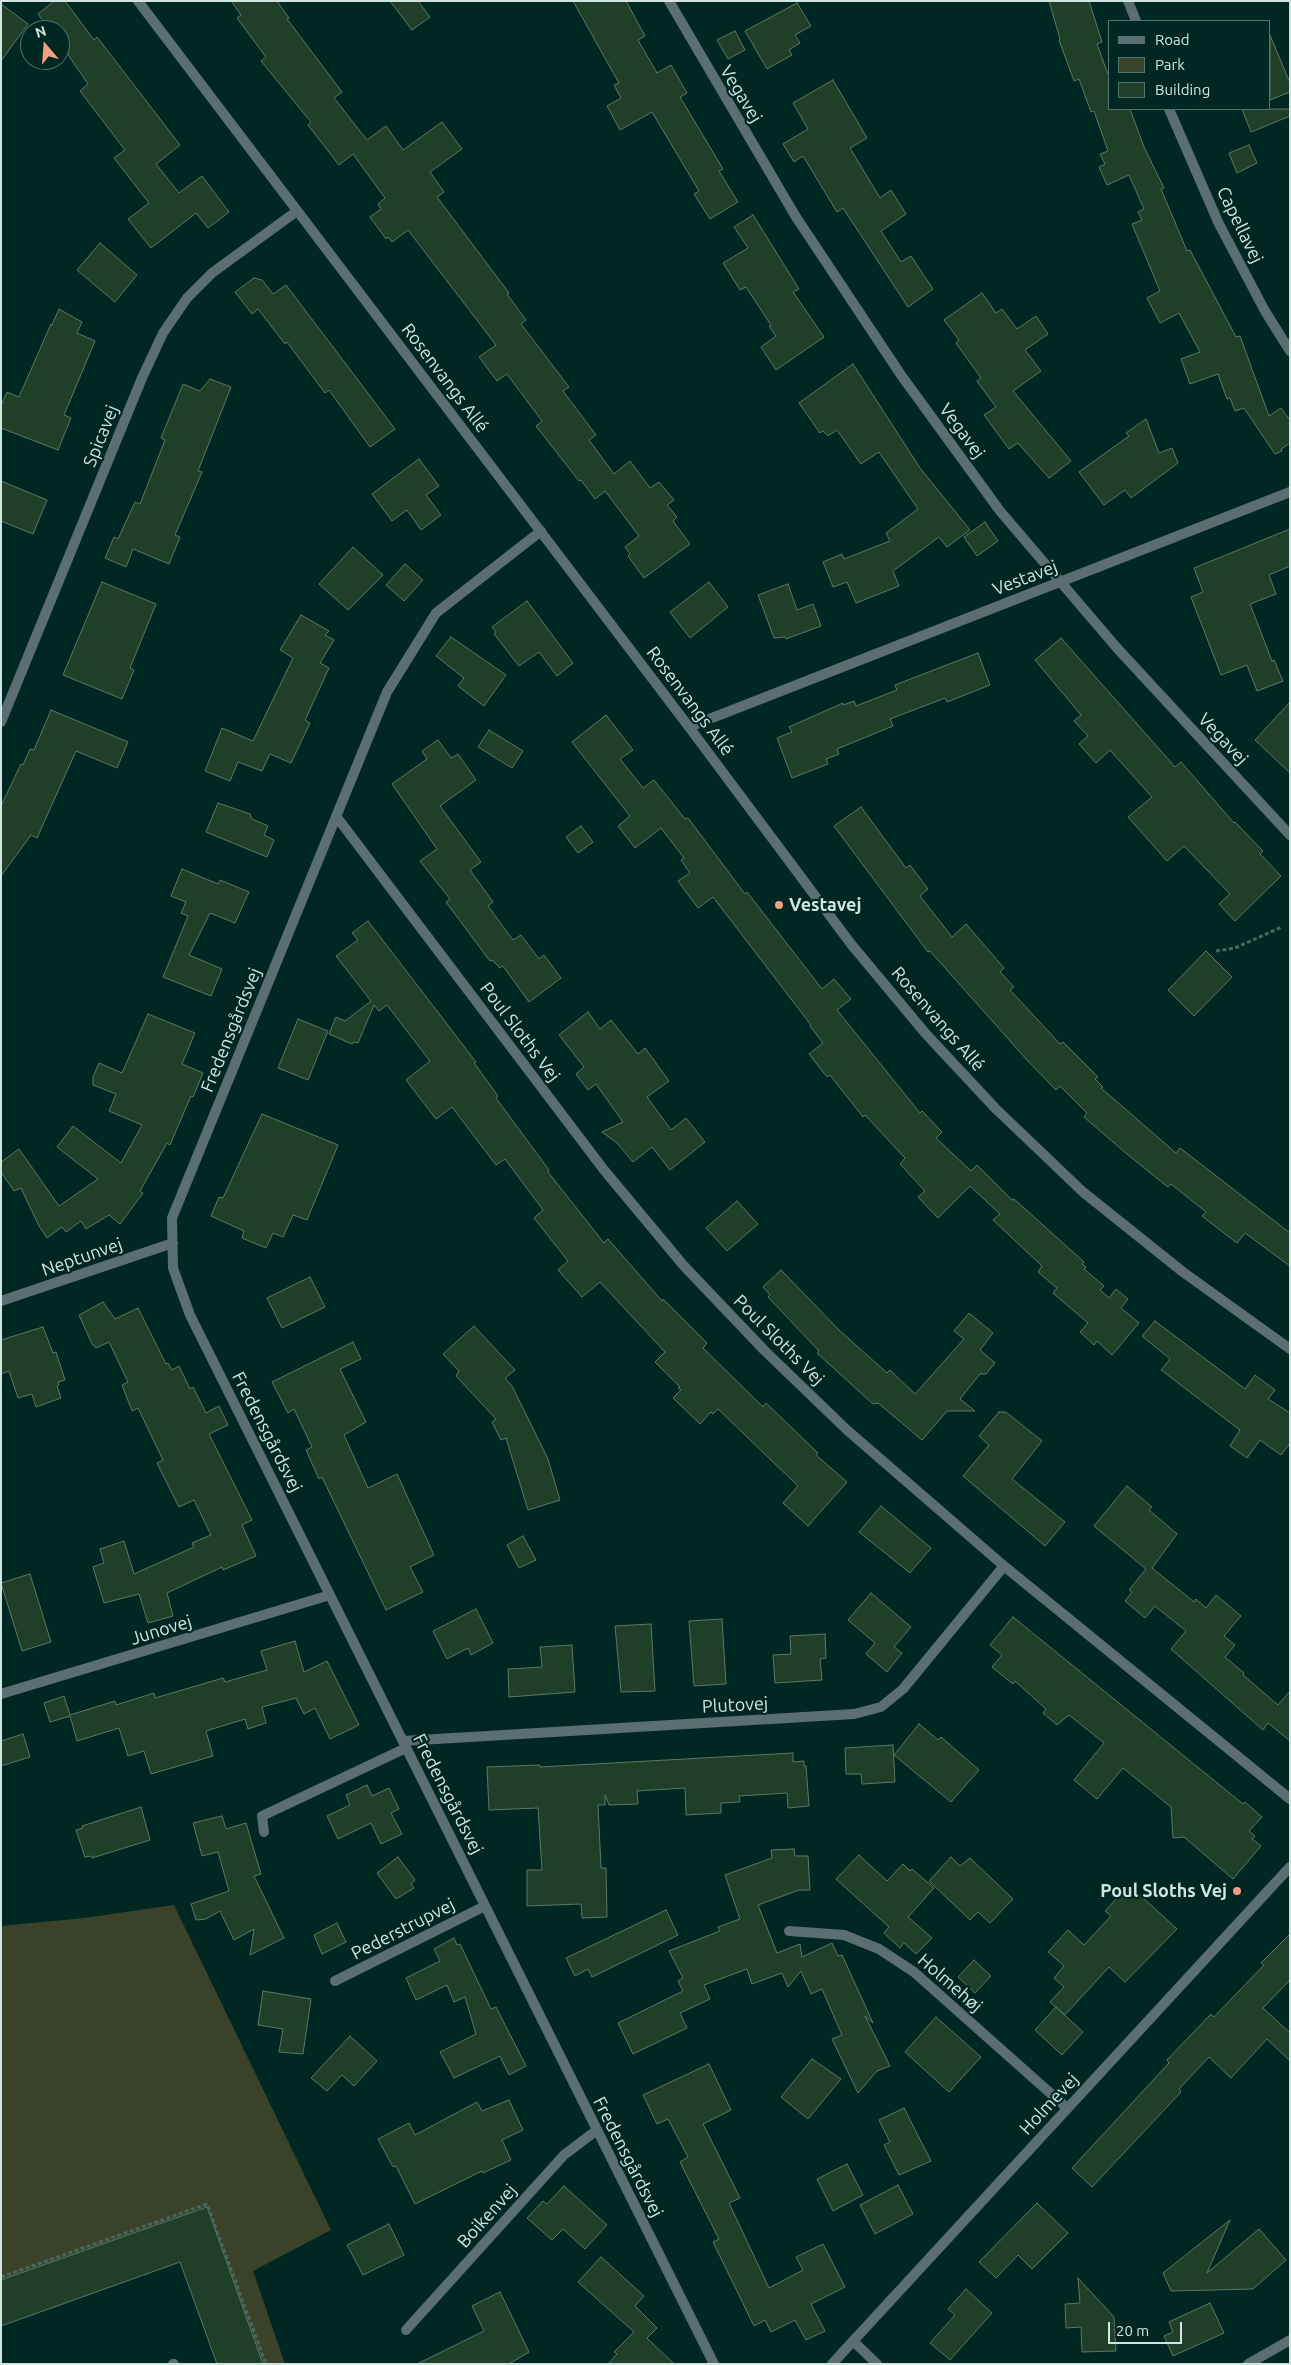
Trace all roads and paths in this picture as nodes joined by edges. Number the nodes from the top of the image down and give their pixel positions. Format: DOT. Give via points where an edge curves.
graph roads {
  1 [pos="138,1"];
  2 [pos="669,1"];
  3 [pos="1128,1"];
  4 [pos="1136,20"];
  5 [pos="1169,110"];
  6 [pos="297,210"];
  7 [pos="1290,352"];
  8 [pos="1290,492"];
  9 [pos="541,530"];
  10 [pos="1060,581"];
  11 [pos="1,722"];
  12 [pos="689,726"];
  13 [pos="336,816"];
  14 [pos="1290,835"];
  15 [pos="1282,927"];
  16 [pos="1216,951"];
  17 [pos="173,1243"];
  18 [pos="1,1301"];
  19 [pos="1290,1349"];
  20 [pos="1004,1566"];
  21 [pos="330,1595"];
  22 [pos="1,1694"];
  23 [pos="405,1745"];
  24 [pos="1290,1799"];
  25 [pos="264,1832"];
  26 [pos="1290,1867"];
  27 [pos="485,1906"];
  28 [pos="789,1931"];
  29 [pos="335,1981"];
  30 [pos="1067,2108"];
  31 [pos="597,2130"];
  32 [pos="1,2277"];
  33 [pos="406,2330"];
  34 [pos="1290,2340"];
  35 [pos="853,2341"];
  36 [pos="266,2364"];
  37 [pos="714,2364"];
  38 [pos="832,2364"];
  39 [pos="877,2364"];
  40 [pos="1248,2364"];
  1 -- 6 [label="street, Rosenvangs Allé"];
  2 -- 10 [label="street, Vegavej" via="796,217 901,375 1000,511"];
  3 -- 4 [label="street"];
  5 -- 7 [label="street, Capellavej" via="1220,224"];
  6 -- 9 [label="street, Rosenvangs Allé"];
  6 -- 11 [label="street, Spicavej" via="212,273 187,298 163,333"];
  8 -- 10 [label="street, Vestavej"];
  9 -- 12 [label="street, Rosenvangs Allé"];
  9 -- 13 [label="street, Fredensgårdsvej" via="436,612 387,692"];
  10 -- 12 [label="street, Vestavej"];
  10 -- 14 [label="street, Vegavej" via="1117,648"];
  12 -- 19 [label="street, Rosenvangs Allé" via="851,944 926,1034 996,1109 1083,1192 1182,1272"];
  13 -- 17 [label="street, Fredensgårdsvej" via="172,1218"];
  13 -- 20 [label="street, Poul Sloths Vej" via="604,1170 684,1266 847,1430"];
  15 -- 16 [label="path" via="1235,948"];
  17 -- 18 [label="street, Neptunvej"];
  17 -- 21 [label="street, Fredensgårdsvej" via="174,1268 190,1315"];
  20 -- 23 [label="street, Plutovej" via="904,1689 881,1706 854,1714"];
  20 -- 24 [label="street, Poul Sloths Vej"];
  21 -- 22 [label="street, Junovej"];
  21 -- 23 [label="street, Fredensgårdsvej"];
  23 -- 25 [label="street" via="262,1816"];
  23 -- 27 [label="street, Fredensgårdsvej"];
  26 -- 30 [label="street, Holmevej"];
  27 -- 29 [label="street, Pederstrupvej"];
  27 -- 31 [label="street, Fredensgårdsvej"];
  28 -- 30 [label="street, Holmehøj" via="844,1935 879,1949 914,1972"];
  30 -- 35 [label="street, Holmevej"];
  31 -- 33 [label="street, Boikenvej" via="564,2155"];
  31 -- 37 [label="street, Fredensgårdsvej"];
  32 -- 36 [label="path" via="207,2204"];
  34 -- 40 [label="street"];
  35 -- 38 [label="street, Holmevej"];
  35 -- 39 [label="street"];
}
